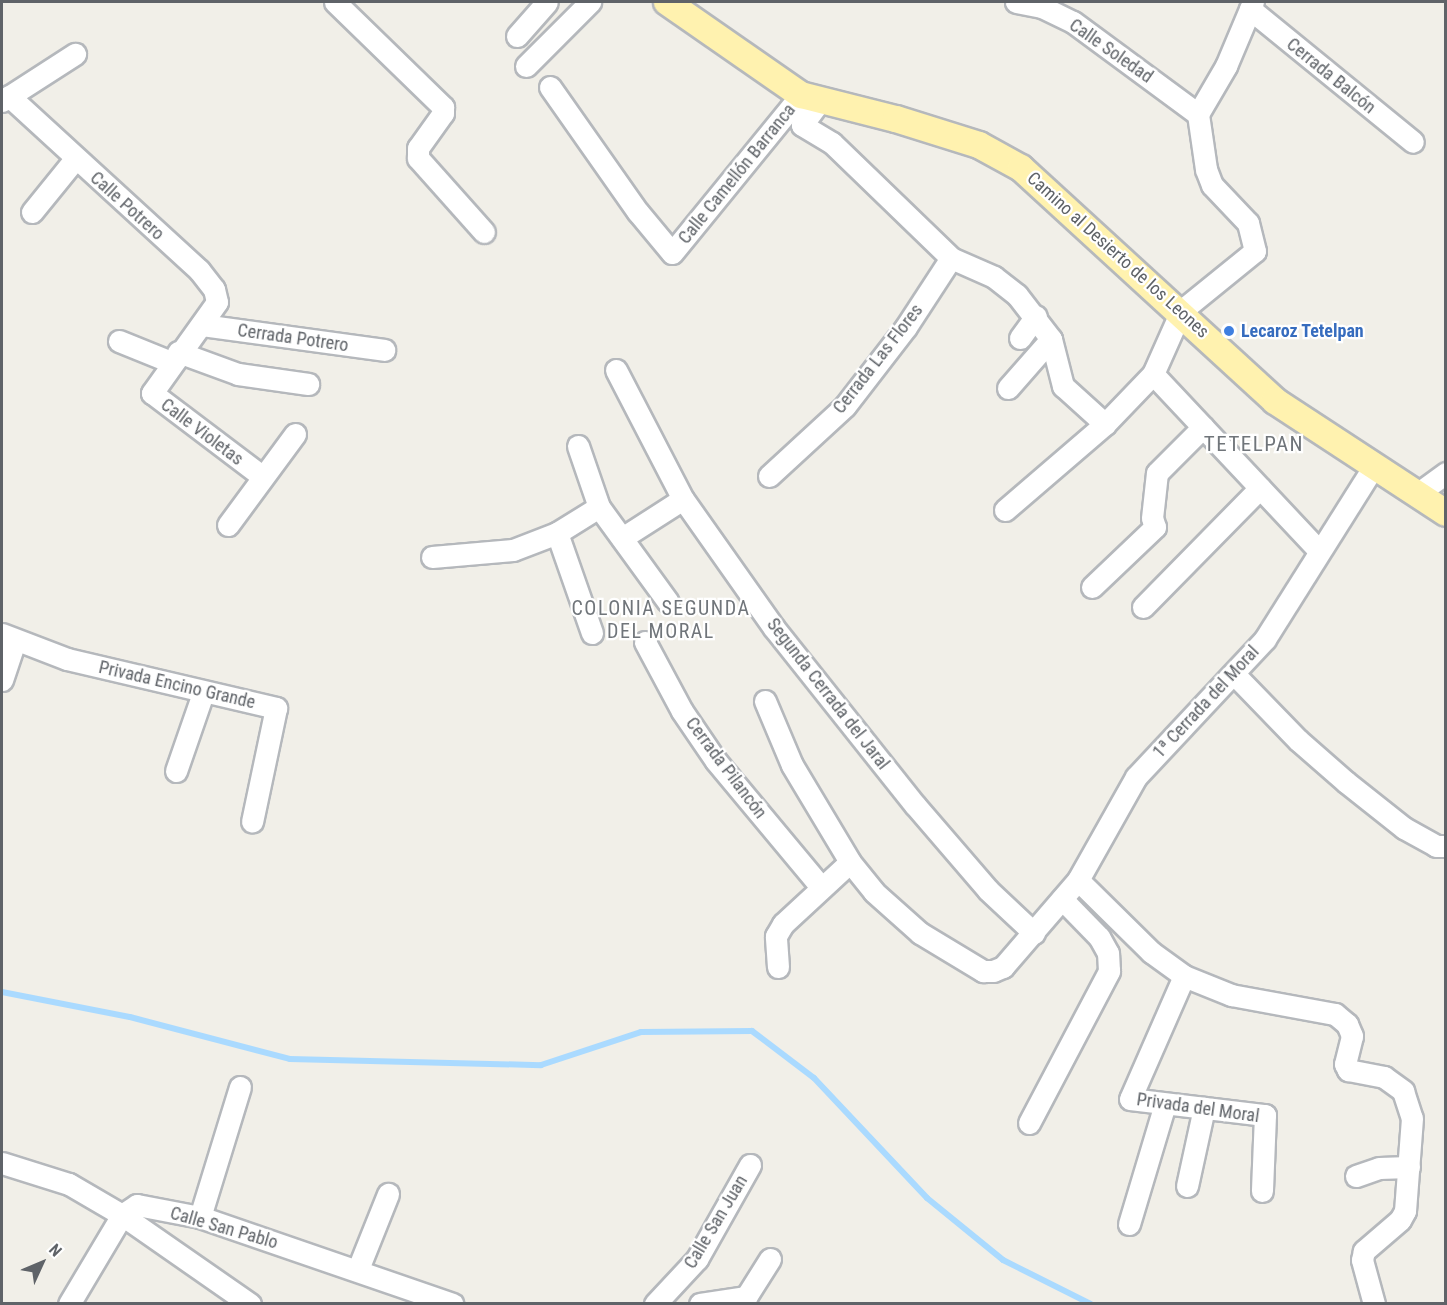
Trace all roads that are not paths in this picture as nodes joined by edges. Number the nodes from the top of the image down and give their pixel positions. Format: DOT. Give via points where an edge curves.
graph roads {
  1 [pos="335,2"];
  2 [pos="547,2"];
  3 [pos="590,2"];
  4 [pos="667,2"];
  5 [pos="1016,2"];
  6 [pos="1251,5"];
  7 [pos="518,36"];
  8 [pos="75,54"];
  9 [pos="526,66"];
  10 [pos="550,87"];
  11 [pos="5,98"];
  12 [pos="810,98"];
  13 [pos="1198,114"];
  14 [pos="1413,142"];
  15 [pos="75,159"];
  16 [pos="32,212"];
  17 [pos="484,232"];
  18 [pos="951,258"];
  19 [pos="1181,311"];
  20 [pos="1036,316"];
  21 [pos="202,325"];
  22 [pos="1020,338"];
  23 [pos="1051,339"];
  24 [pos="119,341"];
  25 [pos="384,350"];
  26 [pos="175,357"];
  27 [pos="1028,366"];
  28 [pos="616,370"];
  29 [pos="1154,374"];
  30 [pos="308,384"];
  31 [pos="1063,386"];
  32 [pos="1008,388"];
  33 [pos="1104,424"];
  34 [pos="1203,427"];
  35 [pos="295,434"];
  36 [pos="578,446"];
  37 [pos="1374,466"];
  38 [pos="1446,473"];
  39 [pos="769,476"];
  40 [pos="263,477"];
  41 [pos="1260,488"];
  42 [pos="1417,494"];
  43 [pos="683,499"];
  44 [pos="599,507"];
  45 [pos="1005,510"];
  46 [pos="1446,513"];
  47 [pos="228,525"];
  48 [pos="557,533"];
  49 [pos="622,538"];
  50 [pos="1318,550"];
  51 [pos="432,557"];
  52 [pos="1092,587"];
  53 [pos="668,602"];
  54 [pos="1143,607"];
  55 [pos="592,633"];
  56 [pos="8,637"];
  57 [pos="645,642"];
  58 [pos="1234,675"];
  59 [pos="2,680"];
  60 [pos="203,693"];
  61 [pos="765,700"];
  62 [pos="176,771"];
  63 [pos="252,822"];
  64 [pos="1446,846"];
  65 [pos="850,862"];
  66 [pos="1078,879"];
  67 [pos="820,886"];
  68 [pos="1062,899"];
  69 [pos="1034,933"];
  70 [pos="778,967"];
  71 [pos="1184,976"];
  72 [pos="240,1087"];
  73 [pos="1165,1104"];
  74 [pos="1204,1108"];
  75 [pos="1029,1123"];
  76 [pos="2,1163"];
  77 [pos="750,1165"];
  78 [pos="1409,1167"];
  79 [pos="1356,1176"];
  80 [pos="1187,1186"];
  81 [pos="1262,1191"];
  82 [pos="388,1194"];
  83 [pos="122,1215"];
  84 [pos="200,1217"];
  85 [pos="1129,1224"];
  86 [pos="770,1258"];
  87 [pos="358,1269"];
  88 [pos="69,1304"];
  89 [pos="250,1304"];
  90 [pos="452,1304"];
  91 [pos="655,1304"];
  92 [pos="700,1304"];
  93 [pos="1374,1304"];
  1 -- 17 [label="street" via="442,107 443,113 418,148 418,158"];
  2 -- 7 [label="street"];
  3 -- 9 [label="street"];
  4 -- 12 [label="main road, Camino al Desierto de los Leones"];
  5 -- 13 [label="street, Calle Soledad" via="1042,7 1073,22"];
  6 -- 13 [label="street" via="1226,66"];
  6 -- 14 [label="street, Cerrada Balcón"];
  8 -- 11 [label="street"];
  10 -- 12 [label="street, Calle Camellón Barranca" via="638,212 672,253"];
  11 -- 15 [label="street, Calle Potrero"];
  12 -- 18 [label="street" via="802,124 832,143"];
  12 -- 19 [label="main road, Camino al Desierto de los Leones" via="896,118 979,145 1021,168"];
  13 -- 19 [label="street" via="1212,185 1248,223 1255,251"];
  15 -- 16 [label="street"];
  15 -- 21 [label="street, Calle Potrero" via="199,270 214,289 217,302"];
  18 -- 20 [label="street" via="994,277"];
  18 -- 39 [label="street, Cerrada Las Flores" via="906,327 845,406"];
  19 -- 29 [label="street"];
  19 -- 37 [label="main road, Camino al Desierto de los Leones" via="1275,401"];
  20 -- 22 [label="street"];
  20 -- 23 [label="street"];
  21 -- 25 [label="street, Cerrada Potrero"];
  21 -- 26 [label="street, Calle Violetas"];
  23 -- 27 [label="street"];
  23 -- 31 [label="street"];
  24 -- 26 [label="street"];
  26 -- 30 [label="street" via="238,374"];
  26 -- 40 [label="street, Calle Violetas" via="153,396"];
  27 -- 31 [label="street"];
  27 -- 32 [label="street"];
  28 -- 43 [label="street, Segunda Cerrada del Jaral"];
  29 -- 33 [label="street"];
  29 -- 34 [label="street"];
  31 -- 33 [label="street"];
  33 -- 45 [label="street"];
  34 -- 41 [label="street"];
  34 -- 52 [label="street" via="1157,473 1152,518 1155,528"];
  35 -- 40 [label="street"];
  36 -- 44 [label="street"];
  37 -- 42 [label="main road, Camino al Desierto de los Leones"];
  37 -- 50 [label="street, 1ª Cerrada del Moral"];
  38 -- 42 [label="street"];
  40 -- 47 [label="street"];
  41 -- 50 [label="street"];
  41 -- 54 [label="street"];
  42 -- 46 [label="main road, Camino al Desierto de los Leones"];
  43 -- 49 [label="street"];
  43 -- 69 [label="street, Segunda Cerrada del Jaral" via="774,628 908,796 988,890"];
  44 -- 48 [label="street"];
  44 -- 49 [label="street"];
  48 -- 51 [label="street" via="513,550 479,556"];
  48 -- 55 [label="street"];
  49 -- 53 [label="street"];
  50 -- 58 [label="street, 1ª Cerrada del Moral" via="1265,639"];
  56 -- 59 [label="street"];
  56 -- 60 [label="street, Privada Encino Grande" via="68,659"];
  57 -- 67 [label="street, Cerrada Pilancón" via="682,711 716,761"];
  58 -- 64 [label="street" via="1346,782 1404,828 1436,846"];
  58 -- 66 [label="street, 1ª Cerrada del Moral" via="1136,777"];
  60 -- 62 [label="street"];
  60 -- 63 [label="street, Privada Encino Grande" via="276,708"];
  61 -- 65 [label="street" via="792,765"];
  65 -- 67 [label="street"];
  65 -- 69 [label="street, 1ª Cerrada del Moral" via="874,892 920,933 983,971 1003,968"];
  66 -- 68 [label="street, 1ª Cerrada del Moral"];
  66 -- 71 [label="street" via="1143,945"];
  67 -- 70 [label="street" via="776,936"];
  68 -- 69 [label="street, 1ª Cerrada del Moral"];
  68 -- 75 [label="street" via="1099,937 1108,953 1108,971"];
  71 -- 73 [label="street, Privada del Moral" via="1130,1096 1132,1101"];
  71 -- 78 [label="street" via="1231,995 1335,1014 1347,1024 1352,1036 1348,1070 1395,1083 1411,1106"];
  72 -- 84 [label="street"];
  73 -- 74 [label="street, Privada del Moral"];
  73 -- 85 [label="street"];
  74 -- 80 [label="street"];
  74 -- 81 [label="street, Privada del Moral" via="1267,1116"];
  76 -- 83 [label="street" via="69,1184"];
  77 -- 91 [label="street, Calle San Juan" via="697,1259"];
  78 -- 79 [label="street" via="1379,1168"];
  78 -- 93 [label="street" via="1400,1220 1364,1251 1362,1260"];
  82 -- 87 [label="street"];
  83 -- 84 [label="street, Calle San Pablo" via="137,1205"];
  83 -- 88 [label="street"];
  83 -- 89 [label="street"];
  84 -- 87 [label="street, Calle San Pablo"];
  86 -- 92 [label="street" via="746,1297"];
  87 -- 90 [label="street, Calle San Pablo"];
}
